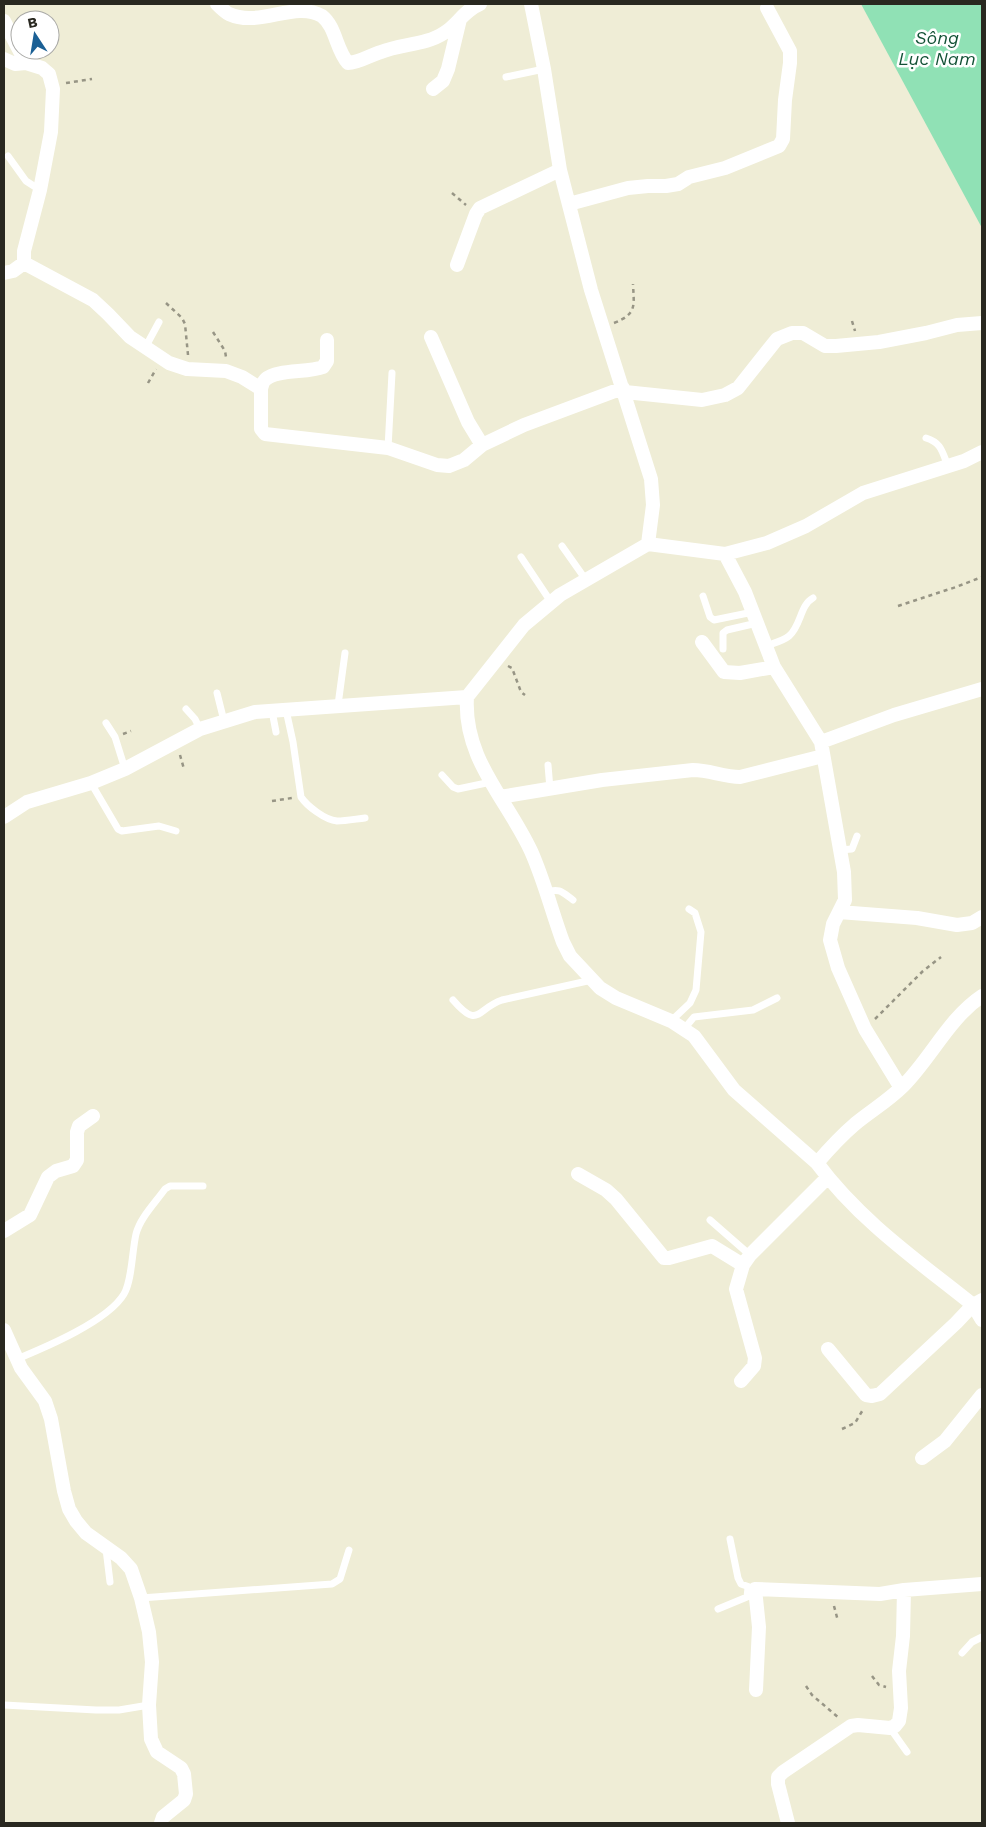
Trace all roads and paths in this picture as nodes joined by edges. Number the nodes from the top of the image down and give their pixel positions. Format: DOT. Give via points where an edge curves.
graph roads {
  1 [pos="217,4"];
  2 [pos="480,4"];
  3 [pos="531,4"];
  4 [pos="767,8"];
  5 [pos="460,18"];
  6 [pos="4,21"];
  7 [pos="4,59"];
  8 [pos="26,63"];
  9 [pos="544,69"];
  10 [pos="506,77"];
  11 [pos="92,79"];
  12 [pos="53,89"];
  13 [pos="433,89"];
  14 [pos="8,156"];
  15 [pos="560,170"];
  16 [pos="40,190"];
  17 [pos="452,193"];
  18 [pos="569,204"];
  19 [pos="476,214"];
  20 [pos="24,263"];
  21 [pos="457,264"];
  22 [pos="4,273"];
  23 [pos="633,284"];
  24 [pos="166,304"];
  25 [pos="159,322"];
  26 [pos="982,323"];
  27 [pos="604,328"];
  28 [pos="213,332"];
  29 [pos="431,337"];
  30 [pos="326,340"];
  31 [pos="144,348"];
  32 [pos="187,369"];
  33 [pos="226,371"];
  34 [pos="392,374"];
  35 [pos="261,390"];
  36 [pos="624,390"];
  37 [pos="926,438"];
  38 [pos="482,445"];
  39 [pos="388,448"];
  40 [pos="982,452"];
  41 [pos="948,466"];
  42 [pos="648,544"];
  43 [pos="562,546"];
  44 [pos="725,554"];
  45 [pos="521,557"];
  46 [pos="982,577"];
  47 [pos="586,580"];
  48 [pos="703,596"];
  49 [pos="813,598"];
  50 [pos="551,602"];
  51 [pos="898,606"];
  52 [pos="755,618"];
  53 [pos="702,642"];
  54 [pos="766,646"];
  55 [pos="723,649"];
  56 [pos="345,653"];
  57 [pos="495,660"];
  58 [pos="774,667"];
  59 [pos="982,689"];
  60 [pos="217,693"];
  61 [pos="525,695"];
  62 [pos="467,697"];
  63 [pos="338,706"];
  64 [pos="186,709"];
  65 [pos="279,710"];
  66 [pos="224,720"];
  67 [pos="106,723"];
  68 [pos="200,729"];
  69 [pos="276,732"];
  70 [pos="822,749"];
  71 [pos="548,765"];
  72 [pos="125,769"];
  73 [pos="442,775"];
  74 [pos="91,782"];
  75 [pos="491,782"];
  76 [pos="550,790"];
  77 [pos="301,797"];
  78 [pos="500,798"];
  79 [pos="272,801"];
  80 [pos="4,817"];
  81 [pos="365,818"];
  82 [pos="176,831"];
  83 [pos="857,836"];
  84 [pos="840,850"];
  85 [pos="545,892"];
  86 [pos="573,900"];
  87 [pos="689,909"];
  88 [pos="839,912"];
  89 [pos="982,917"];
  90 [pos="941,957"];
  91 [pos="592,980"];
  92 [pos="982,996"];
  93 [pos="777,998"];
  94 [pos="453,1000"];
  95 [pos="671,1021"];
  96 [pos="684,1029"];
  97 [pos="865,1029"];
  98 [pos="901,1088"];
  99 [pos="93,1116"];
  100 [pos="817,1163"];
  101 [pos="578,1174"];
  102 [pos="828,1177"];
  103 [pos="203,1186"];
  104 [pos="710,1220"];
  105 [pos="4,1231"];
  106 [pos="746,1260"];
  107 [pos="977,1302"];
  108 [pos="982,1320"];
  109 [pos="5,1337"];
  110 [pos="828,1348"];
  111 [pos="17,1359"];
  112 [pos="741,1381"];
  113 [pos="866,1395"];
  114 [pos="982,1395"];
  115 [pos="842,1429"];
  116 [pos="922,1458"];
  117 [pos="730,1539"];
  118 [pos="106,1548"];
  119 [pos="349,1550"];
  120 [pos="110,1582"];
  121 [pos="982,1584"];
  122 [pos="752,1589"];
  123 [pos="904,1590"];
  124 [pos="141,1598"];
  125 [pos="718,1609"];
  126 [pos="982,1637"];
  127 [pos="962,1653"];
  128 [pos="806,1686"];
  129 [pos="756,1690"];
  130 [pos="4,1705"];
  131 [pos="149,1705"];
  132 [pos="851,1726"];
  133 [pos="890,1728"];
  134 [pos="907,1752"];
  135 [pos="161,1823"];
  136 [pos="788,1823"];
  1 -- 5 [label="street" via="228,14 252,17 308,7 324,17 348,63 395,47 430,40 444,34"];
  2 -- 5 [label="street"];
  3 -- 9 [label="street"];
  4 -- 18 [label="street" via="790,51 783,139 779,146 725,168 689,177 678,184 628,188"];
  5 -- 13 [label="street" via="448,69 443,80"];
  6 -- 8 [label="street"];
  7 -- 8 [label="street" via="15,64"];
  8 -- 12 [label="street" via="49,74"];
  9 -- 10 [label="lane"];
  9 -- 15 [label="street"];
  11 -- 12 [label="path" via="72,81"];
  12 -- 16 [label="street" via="51,132"];
  14 -- 16 [label="lane" via="26,181"];
  15 -- 18 [label="street"];
  15 -- 19 [label="street" via="485,205"];
  16 -- 20 [label="street" via="25,245"];
  17 -- 19 [label="path"];
  18 -- 27 [label="street"];
  19 -- 21 [label="street"];
  20 -- 22 [label="street"];
  20 -- 31 [label="street" via="93,300"];
  23 -- 27 [label="path" via="631,314"];
  24 -- 32 [label="path" via="185,324"];
  25 -- 31 [label="lane"];
  26 -- 36 [label="street" via="957,325 879,342 836,346 825,346 803,333 792,333 777,339 738,388 725,395 702,400"];
  27 -- 36 [label="street"];
  28 -- 33 [label="path" via="225,351"];
  29 -- 38 [label="street" via="468,422"];
  30 -- 35 [label="street" via="323,367 272,375 264,380"];
  31 -- 32 [label="street" via="169,363"];
  32 -- 33 [label="street"];
  33 -- 35 [label="street"];
  34 -- 39 [label="lane"];
  35 -- 39 [label="street" via="261,429 265,434"];
  36 -- 38 [label="street" via="524,425"];
  36 -- 42 [label="street" via="651,479 653,505"];
  37 -- 41 [label="lane" via="940,445"];
  38 -- 39 [label="street" via="464,460 449,466 437,466"];
  40 -- 41 [label="street"];
  41 -- 44 [label="street" via="863,493 806,526 767,543"];
  42 -- 44 [label="street"];
  42 -- 47 [label="street"];
  43 -- 47 [label="lane"];
  44 -- 52 [label="street"];
  45 -- 50 [label="lane"];
  46 -- 51 [label="path"];
  47 -- 50 [label="street"];
  48 -- 52 [label="lane" via="714,620"];
  49 -- 54 [label="lane" via="808,601 794,631 787,638"];
  50 -- 57 [label="street" via="524,625"];
  52 -- 54 [label="street"];
  52 -- 55 [label="lane" via="727,630 723,634"];
  53 -- 58 [label="street" via="724,672 740,673"];
  54 -- 58 [label="street"];
  56 -- 63 [label="lane"];
  57 -- 61 [label="path" via="512,668"];
  57 -- 62 [label="street"];
  58 -- 70 [label="street"];
  59 -- 70 [label="street" via="894,715"];
  60 -- 66 [label="lane"];
  62 -- 63 [label="street"];
  62 -- 75 [label="street" via="466,712 476,756"];
  63 -- 65 [label="street"];
  64 -- 68 [label="lane"];
  65 -- 66 [label="street"];
  65 -- 69 [label="lane"];
  65 -- 77 [label="lane" via="293,742"];
  66 -- 68 [label="street"];
  67 -- 72 [label="lane" via="115,737"];
  68 -- 72 [label="street"];
  70 -- 76 [label="street" via="740,777 693,770 602,780"];
  70 -- 84 [label="street"];
  71 -- 76 [label="lane"];
  72 -- 74 [label="street"];
  73 -- 75 [label="lane" via="458,788"];
  74 -- 80 [label="street" via="27,802"];
  74 -- 82 [label="lane" via="118,830 159,826"];
  75 -- 78 [label="street"];
  76 -- 78 [label="street"];
  77 -- 79 [label="path"];
  77 -- 81 [label="lane" via="314,811 335,821"];
  78 -- 85 [label="street" via="531,851"];
  83 -- 84 [label="lane" via="852,849"];
  84 -- 88 [label="street" via="845,900"];
  85 -- 86 [label="lane" via="560,891"];
  85 -- 91 [label="street" via="570,956"];
  87 -- 95 [label="lane" via="695,913 701,932 696,990 690,1003"];
  88 -- 89 [label="street" via="917,918 957,925"];
  88 -- 97 [label="street" via="830,940 838,968"];
  90 -- 97 [label="path"];
  91 -- 94 [label="lane" via="502,1000 475,1015 465,1014"];
  91 -- 95 [label="street" via="616,998"];
  92 -- 98 [label="street" via="970,1004"];
  93 -- 96 [label="lane" via="753,1010 694,1017"];
  95 -- 96 [label="street"];
  96 -- 100 [label="street" via="694,1036 734,1090"];
  97 -- 98 [label="street"];
  98 -- 100 [label="street" via="854,1125"];
  99 -- 105 [label="street" via="79,1126 73,1166 48,1177 30,1215"];
  100 -- 102 [label="street"];
  101 -- 106 [label="street" via="616,1199 664,1258 712,1246"];
  102 -- 106 [label="street"];
  102 -- 107 [label="street" via="874,1226"];
  103 -- 111 [label="lane" via="170,1186 165,1189 136,1233 125,1293 116,1305 74,1332"];
  104 -- 106 [label="lane"];
  106 -- 112 [label="street" via="736,1289 755,1358 754,1366"];
  107 -- 108 [label="street"];
  107 -- 113 [label="street" via="880,1394"];
  109 -- 111 [label="street"];
  110 -- 113 [label="street"];
  111 -- 118 [label="street" via="44,1401 51,1419 69,1509 86,1533"];
  113 -- 115 [label="path" via="866,1405 855,1423"];
  114 -- 116 [label="street" via="945,1441"];
  117 -- 122 [label="lane" via="738,1578 741,1584"];
  118 -- 120 [label="lane"];
  118 -- 124 [label="street" via="131,1569"];
  119 -- 124 [label="lane" via="340,1579 332,1584"];
  121 -- 123 [label="street"];
  122 -- 123 [label="street" via="880,1594"];
  122 -- 125 [label="lane" via="747,1597"];
  122 -- 129 [label="street" via="759,1627"];
  123 -- 133 [label="street" via="899,1671 902,1708 899,1721"];
  124 -- 131 [label="street" via="152,1662"];
  126 -- 127 [label="lane"];
  128 -- 132 [label="path" via="836,1717"];
  130 -- 131 [label="lane" via="120,1710"];
  131 -- 135 [label="street" via="152,1739 157,1752 181,1768 184,1774 184,1800 163,1817"];
  132 -- 133 [label="street"];
  132 -- 136 [label="street" via="778,1777"];
  133 -- 134 [label="lane"];
}
